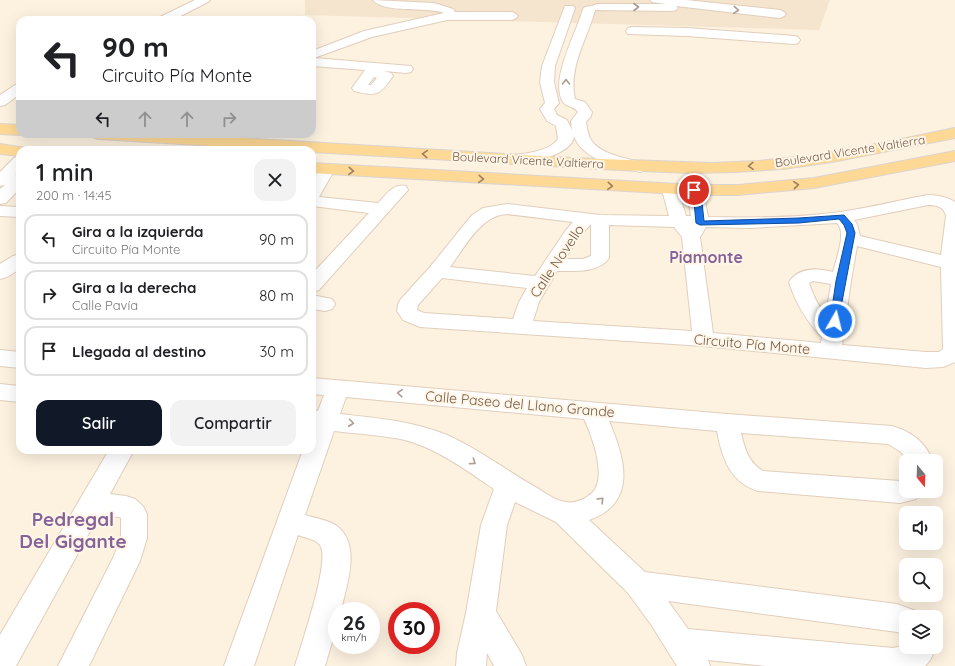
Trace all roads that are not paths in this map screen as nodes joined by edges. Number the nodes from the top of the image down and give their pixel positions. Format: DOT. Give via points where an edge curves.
graph roads {
  1 [pos="200,0"];
  2 [pos="379,0"];
  3 [pos="656,0"];
  4 [pos="785,0"];
  5 [pos="564,4"];
  6 [pos="596,5"];
  7 [pos="717,8"];
  8 [pos="780,14"];
  9 [pos="171,16"];
  10 [pos="447,16"];
  11 [pos="512,16"];
  12 [pos="632,31"];
  13 [pos="773,40"];
  14 [pos="794,40"];
  15 [pos="316,54"];
  16 [pos="316,62"];
  17 [pos="406,69"];
  18 [pos="16,91"];
  19 [pos="569,101"];
  20 [pos="0,102"];
  21 [pos="552,102"];
  22 [pos="578,121"];
  23 [pos="562,123"];
  24 [pos="0,129"];
  25 [pos="16,130"];
  26 [pos="954,134"];
  27 [pos="216,138"];
  28 [pos="0,149"];
  29 [pos="16,151"];
  30 [pos="955,156"];
  31 [pos="509,160"];
  32 [pos="924,162"];
  33 [pos="16,165"];
  34 [pos="955,166"];
  35 [pos="640,167"];
  36 [pos="320,169"];
  37 [pos="0,181"];
  38 [pos="316,182"];
  39 [pos="16,183"];
  40 [pos="400,190"];
  41 [pos="670,190"];
  42 [pos="694,190"];
  43 [pos="0,199"];
  44 [pos="316,201"];
  45 [pos="381,209"];
  46 [pos="0,211"];
  47 [pos="16,212"];
  48 [pos="841,217"];
  49 [pos="593,219"];
  50 [pos="690,227"];
  51 [pos="850,239"];
  52 [pos="16,263"];
  53 [pos="950,263"];
  54 [pos="552,265"];
  55 [pos="437,271"];
  56 [pos="0,273"];
  57 [pos="841,281"];
  58 [pos="316,282"];
  59 [pos="540,283"];
  60 [pos="521,326"];
  61 [pos="703,339"];
  62 [pos="832,342"];
  63 [pos="0,358"];
  64 [pos="16,360"];
  65 [pos="316,386"];
  66 [pos="338,388"];
  67 [pos="0,392"];
  68 [pos="16,394"];
  69 [pos="592,410"];
  70 [pos="319,419"];
  71 [pos="727,423"];
  72 [pos="316,429"];
  73 [pos="120,454"];
  74 [pos="309,454"];
  75 [pos="918,454"];
  76 [pos="508,485"];
  77 [pos="899,492"];
  78 [pos="92,503"];
  79 [pos="565,514"];
  80 [pos="289,521"];
  81 [pos="638,584"];
  82 [pos="481,613"];
  83 [pos="899,619"];
  84 [pos="916,654"];
  85 [pos="688,655"];
  86 [pos="0,664"];
  87 [pos="73,666"];
  88 [pos="239,666"];
  89 [pos="310,666"];
  90 [pos="471,666"];
  91 [pos="511,666"];
  1 -- 9 [label="street"];
  2 -- 10 [label="street" via="397,6 444,8 450,12"];
  3 -- 7 [label="street"];
  4 -- 8 [label="street"];
  5 -- 6 [label="street"];
  5 -- 21 [label="street" via="567,21 547,76"];
  6 -- 7 [label="street, one-way"];
  19 -- 6 [label="street, one-way" via="566,93 567,66"];
  7 -- 8 [label="street, one-way"];
  8 -- 13 [label="street"];
  10 -- 11 [label="street"];
  10 -- 15 [label="street" via="368,34"];
  12 -- 13 [label="street" via="687,32"];
  13 -- 14 [label="street"];
  16 -- 17 [label="street" via="372,69"];
  18 -- 20 [label="street"];
  19 -- 21 [label="street"];
  19 -- 22 [label="street" via="580,105 585,112"];
  21 -- 23 [label="street" via="547,109 548,113 554,120"];
  22 -- 23 [label="street"];
  22 -- 35 [label="street" via="582,138 592,150"];
  23 -- 31 [label="street" via="566,136 561,146 541,154"];
  24 -- 25 [label="main road"];
  26 -- 35 [label="main road, Boulevard Vicente Valtierra, one-way" via="795,162 725,167"];
  31 -- 27 [label="main road, Boulevard Vicente Valtierra, one-way"];
  28 -- 29 [label="main road"];
  30 -- 32 [label="main road, Boulevard Vicente Valtierra"];
  31 -- 35 [label="main road, Boulevard Vicente Valtierra"];
  32 -- 34 [label="main road"];
  42 -- 32 [label="main road, Boulevard Vicente Valtierra, one-way" via="738,190 814,183"];
  33 -- 37 [label="street"];
  36 -- 38 [label="street"];
  36 -- 41 [label="main road, Boulevard Vicente Valtierra, one-way"];
  39 -- 43 [label="street"];
  40 -- 45 [label="street"];
  41 -- 42 [label="main road, Boulevard Vicente Valtierra"];
  41 -- 50 [label="street"];
  42 -- 50 [label="street" via="698,202"];
  44 -- 45 [label="street"];
  45 -- 58 [label="street"];
  46 -- 47 [label="street"];
  48 -- 50 [label="street, Circuito Pía Monte"];
  48 -- 51 [label="street" via="850,228"];
  48 -- 53 [label="street, Circuito Pía Monte" via="928,200 944,203 953,209 955,216"];
  49 -- 50 [label="street, Circuito Pía Monte"];
  49 -- 54 [label="street, Calle Novello" via="572,234"];
  49 -- 54 [label="street" via="600,258 585,265"];
  49 -- 55 [label="street, Circuito Pía Monte" via="507,209 492,210 475,222"];
  50 -- 61 [label="street"];
  51 -- 53 [label="street"];
  51 -- 57 [label="street"];
  52 -- 56 [label="street"];
  53 -- 62 [label="street, Circuito Pía Monte" via="954,351 952,354 943,359 890,358"];
  54 -- 59 [label="street, Calle Novello"];
  55 -- 59 [label="street"];
  55 -- 60 [label="street, Circuito Pía Monte" via="408,304 407,311 410,315 420,320"];
  57 -- 62 [label="street"];
  57 -- 62 [label="street" via="824,276 811,276 802,278 799,282 805,301"];
  59 -- 60 [label="street, Calle Novello" via="529,302"];
  60 -- 61 [label="street, Circuito Pía Monte"];
  61 -- 62 [label="street, Circuito Pía Monte"];
  63 -- 64 [label="street"];
  65 -- 66 [label="street, Calle Paseo del Llano Grande"];
  69 -- 66 [label="street, Calle Paseo del Llano Grande, one-way"];
  66 -- 70 [label="street"];
  67 -- 68 [label="street"];
  69 -- 71 [label="street, Calle Paseo del Llano Grande"];
  79 -- 69 [label="street, one-way" via="597,505 607,494 611,481 607,447"];
  70 -- 72 [label="street"];
  70 -- 76 [label="street, one-way" via="390,428 419,435 463,455"];
  71 -- 75 [label="street, Calle Paseo del Llano Grande" via="892,435 909,444"];
  71 -- 77 [label="street" via="735,458 745,472 758,481"];
  73 -- 78 [label="street"];
  74 -- 80 [label="street"];
  76 -- 79 [label="street"];
  76 -- 82 [label="street" via="494,525"];
  78 -- 86 [label="street"];
  78 -- 87 [label="street" via="126,507 134,514 134,538 126,561"];
  79 -- 81 [label="street"];
  80 -- 88 [label="street"];
  80 -- 89 [label="street" via="326,533 333,540 336,551 337,561 325,616"];
  81 -- 83 [label="street"];
  81 -- 85 [label="street"];
  82 -- 90 [label="street"];
  82 -- 91 [label="street"];
  84 -- 85 [label="street" via="907,661 893,663"];
}
